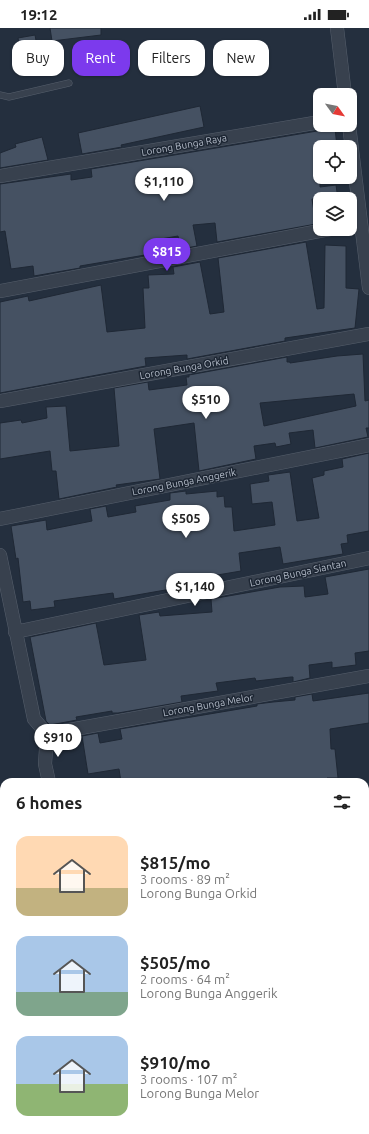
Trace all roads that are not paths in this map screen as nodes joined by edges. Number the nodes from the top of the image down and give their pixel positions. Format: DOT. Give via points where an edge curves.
graph roads {
  1 [pos="337,28"];
  2 [pos="69,83"];
  3 [pos="344,88"];
  4 [pos="0,95"];
  5 [pos="313,123"];
  6 [pos="348,132"];
  7 [pos="0,176"];
  8 [pos="353,192"];
  9 [pos="313,232"];
  10 [pos="357,233"];
  11 [pos="369,288"];
  12 [pos="0,291"];
  13 [pos="369,334"];
  14 [pos="0,401"];
  15 [pos="369,445"];
  16 [pos="0,520"];
  17 [pos="0,554"];
  18 [pos="369,558"];
  19 [pos="15,632"];
  20 [pos="369,676"];
  21 [pos="47,734"];
  22 [pos="48,778"];
  1 -- 3 [label="street"];
  2 -- 4 [label="lane" via="10,97"];
  5 -- 7 [label="street, Lorong Bunga Raya"];
  6 -- 8 [label="street"];
  9 -- 12 [label="street"];
  10 -- 11 [label="street"];
  13 -- 14 [label="street, Lorong Bunga Orkid"];
  15 -- 16 [label="street, Lorong Bunga Anggerik"];
  17 -- 19 [label="street"];
  18 -- 19 [label="street, Lorong Bunga Siantan"];
  19 -- 21 [label="street" via="34,719"];
  20 -- 21 [label="street, Lorong Bunga Melor"];
  21 -- 22 [label="street" via="45,764"];
}
